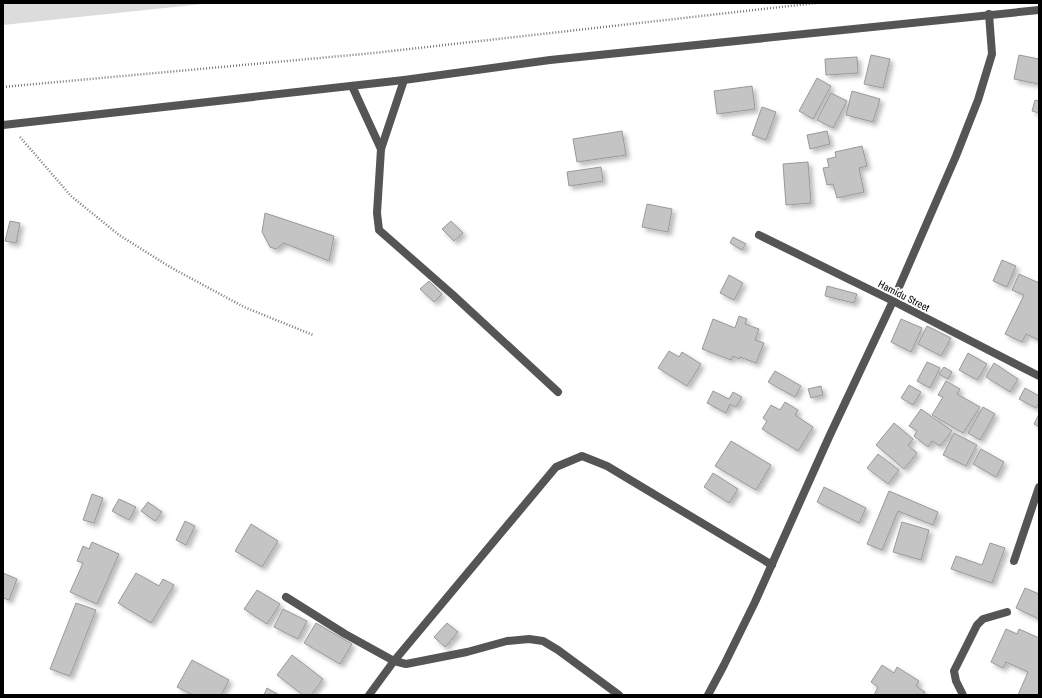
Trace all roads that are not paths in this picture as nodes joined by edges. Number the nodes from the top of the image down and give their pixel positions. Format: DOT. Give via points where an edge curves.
graph roads {
  1 [pos="1039,10"];
  2 [pos="989,14"];
  3 [pos="404,80"];
  4 [pos="352,86"];
  5 [pos="6,125"];
  6 [pos="382,149"];
  7 [pos="759,235"];
  8 [pos="893,301"];
  9 [pos="1039,376"];
  10 [pos="558,392"];
  11 [pos="1039,488"];
  12 [pos="1014,562"];
  13 [pos="772,565"];
  14 [pos="286,597"];
  15 [pos="1007,612"];
  16 [pos="394,662"];
  17 [pos="369,695"];
  18 [pos="618,695"];
  19 [pos="708,695"];
  20 [pos="963,695"];
  1 -- 2 [label="street"];
  2 -- 3 [label="street" via="550,60"];
  2 -- 8 [label="street" via="992,54 978,100 942,191"];
  3 -- 4 [label="street"];
  3 -- 6 [label="street"];
  4 -- 5 [label="street"];
  4 -- 6 [label="street"];
  6 -- 10 [label="street" via="377,213 379,230"];
  7 -- 8 [label="street, Hamidu Street"];
  8 -- 9 [label="street, Hamidu Street"];
  8 -- 13 [label="street"];
  11 -- 12 [label="street"];
  13 -- 16 [label="street" via="607,466 582,456 556,467"];
  13 -- 19 [label="street"];
  14 -- 16 [label="street"];
  15 -- 20 [label="street" via="983,619 977,625 954,671"];
  16 -- 17 [label="street"];
  16 -- 18 [label="street" via="406,664 507,641 543,641"];
}
